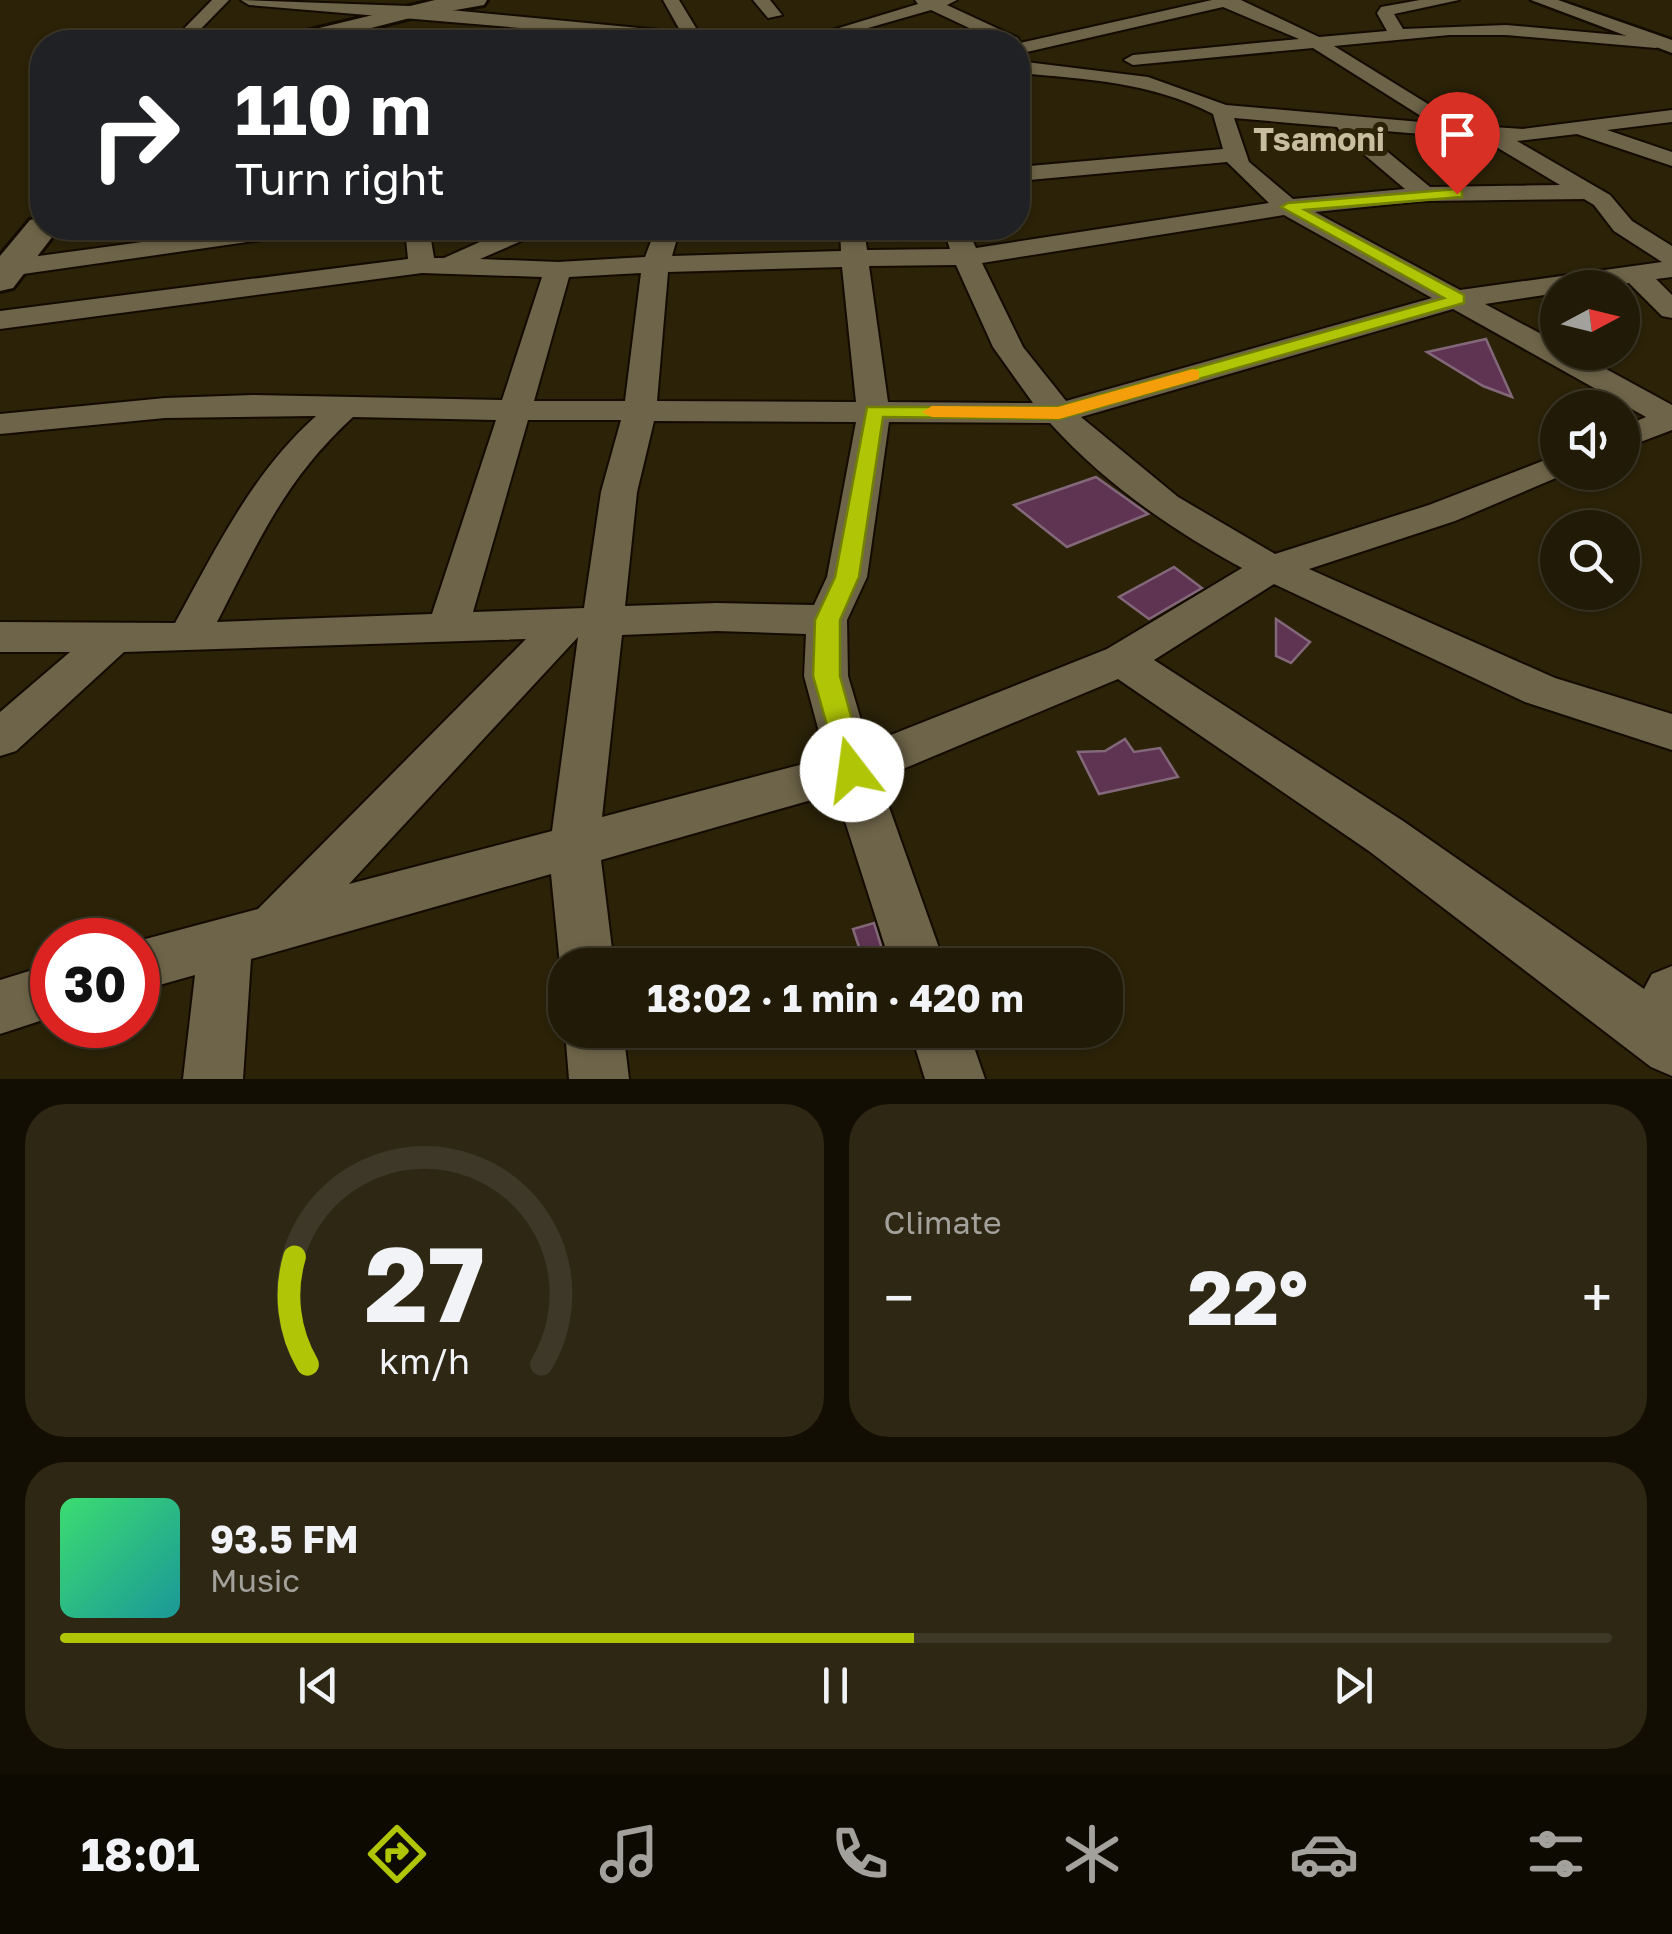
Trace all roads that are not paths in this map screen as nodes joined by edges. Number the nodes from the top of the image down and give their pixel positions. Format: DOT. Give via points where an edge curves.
graph roads {
  1 [pos="220,0"];
  2 [pos="249,0"];
  3 [pos="476,0"];
  4 [pos="671,0"];
  5 [pos="761,0"];
  6 [pos="1226,0"];
  7 [pos="1451,0"];
  8 [pos="1540,0"];
  9 [pos="935,2"];
  10 [pos="367,4"];
  11 [pos="409,11"];
  12 [pos="774,15"];
  13 [pos="191,30"];
  14 [pos="337,30"];
  15 [pos="546,30"];
  16 [pos="688,30"];
  17 [pos="842,30"];
  18 [pos="986,30"];
  19 [pos="1396,32"];
  20 [pos="1312,40"];
  21 [pos="1660,40"];
  22 [pos="1030,43"];
  23 [pos="1030,46"];
  24 [pos="1030,49"];
  25 [pos="1133,60"];
  26 [pos="1160,82"];
  27 [pos="1222,111"];
  28 [pos="1672,116"];
  29 [pos="1345,123"];
  30 [pos="1580,128"];
  31 [pos="1444,130"];
  32 [pos="1491,135"];
  33 [pos="1235,155"];
  34 [pos="1672,159"];
  35 [pos="1030,173"];
  36 [pos="1586,192"];
  37 [pos="1424,194"];
  38 [pos="1288,207"];
  39 [pos="32,240"];
  40 [pos="221,240"];
  41 [pos="422,240"];
  42 [pos="500,240"];
  43 [pos="664,240"];
  44 [pos="961,242"];
  45 [pos="854,244"];
  46 [pos="1672,257"];
  47 [pos="432,266"];
  48 [pos="655,267"];
  49 [pos="1672,269"];
  50 [pos="558,270"];
  51 [pos="1640,273"];
  52 [pos="5,274"];
  53 [pos="1640,278"];
  54 [pos="1540,287"];
  55 [pos="1458,299"];
  56 [pos="1672,310"];
  57 [pos="0,320"];
  58 [pos="347,405"];
  59 [pos="514,410"];
  60 [pos="874,411"];
  61 [pos="640,412"];
  62 [pos="1059,413"];
  63 [pos="1672,418"];
  64 [pos="0,424"];
  65 [pos="1640,431"];
  66 [pos="1540,472"];
  67 [pos="1272,568"];
  68 [pos="828,620"];
  69 [pos="584,624"];
  70 [pos="448,628"];
  71 [pos="0,637"];
  72 [pos="115,637"];
  73 [pos="188,638"];
  74 [pos="1122,660"];
  75 [pos="1672,732"];
  76 [pos="0,738"];
  77 [pos="852,770"];
  78 [pos="574,848"];
  79 [pos="252,932"];
  80 [pos="585,948"];
  81 [pos="912,948"];
  82 [pos="160,959"];
  83 [pos="30,998"];
  84 [pos="0,1007"];
  85 [pos="1665,1023"];
  86 [pos="596,1048"];
  87 [pos="945,1048"];
  88 [pos="214,1079"];
  89 [pos="599,1079"];
  90 [pos="954,1079"];
  1 -- 13 [label="street"];
  2 -- 10 [label="street"];
  3 -- 11 [label="main road"];
  4 -- 16 [label="street"];
  5 -- 12 [label="street"];
  6 -- 20 [label="street"];
  6 -- 22 [label="street" via="1108,35"];
  7 -- 19 [label="street" via="1387,10"];
  8 -- 21 [label="street"];
  9 -- 17 [label="street"];
  9 -- 18 [label="street"];
  10 -- 11 [label="street"];
  11 -- 14 [label="main road"];
  11 -- 15 [label="street"];
  19 -- 20 [label="street"];
  19 -- 21 [label="street" via="1484,29"];
  20 -- 25 [label="street"];
  20 -- 31 [label="street" via="1450,122"];
  23 -- 25 [label="street" via="1092,48"];
  24 -- 26 [label="street"];
  25 -- 26 [label="street"];
  26 -- 27 [label="street"];
  27 -- 29 [label="street"];
  27 -- 33 [label="street"];
  28 -- 30 [label="street"];
  29 -- 31 [label="street"];
  29 -- 37 [label="street"];
  30 -- 32 [label="street"];
  30 -- 34 [label="street"];
  31 -- 32 [label="street"];
  32 -- 36 [label="street"];
  33 -- 35 [label="street"];
  33 -- 38 [label="street"];
  36 -- 37 [label="street"];
  36 -- 46 [label="street"];
  37 -- 38 [label="street"];
  38 -- 44 [label="street" via="1102,240"];
  38 -- 55 [label="street"];
  39 -- 52 [label="main road"];
  40 -- 52 [label="street"];
  41 -- 47 [label="street"];
  42 -- 47 [label="street"];
  43 -- 48 [label="street"];
  44 -- 45 [label="street"];
  44 -- 62 [label="street" via="1015,358"];
  45 -- 48 [label="street"];
  45 -- 60 [label="street"];
  47 -- 50 [label="street"];
  47 -- 57 [label="street"];
  48 -- 50 [label="street"];
  48 -- 61 [label="street"];
  49 -- 51 [label="street"];
  50 -- 59 [label="street"];
  53 -- 56 [label="street"];
  54 -- 55 [label="street"];
  55 -- 62 [label="street"];
  55 -- 63 [label="street"];
  58 -- 59 [label="street"];
  58 -- 64 [label="street" via="165,408"];
  58 -- 73 [label="street" via="305,442 261,500"];
  59 -- 61 [label="street"];
  59 -- 70 [label="street"];
  60 -- 61 [label="street"];
  60 -- 62 [label="street"];
  60 -- 68 [label="street" via="847,577"];
  61 -- 69 [label="street"];
  62 -- 67 [label="street" via="1100,456"];
  63 -- 65 [label="street"];
  66 -- 67 [label="street" via="1442,513"];
  67 -- 74 [label="street"];
  67 -- 75 [label="street" via="1540,690"];
  68 -- 69 [label="street"];
  68 -- 77 [label="street" via="826,676"];
  69 -- 70 [label="street"];
  69 -- 78 [label="street"];
  69 -- 79 [label="street"];
  70 -- 73 [label="street"];
  71 -- 72 [label="street"];
  72 -- 73 [label="street"];
  72 -- 76 [label="street"];
  74 -- 77 [label="street"];
  74 -- 85 [label="street"];
  77 -- 78 [label="street"];
  77 -- 81 [label="street"];
  78 -- 79 [label="street"];
  78 -- 80 [label="street"];
  79 -- 82 [label="street"];
  79 -- 88 [label="street"];
  83 -- 84 [label="street"];
  86 -- 89 [label="street"];
  87 -- 90 [label="street"];
}
